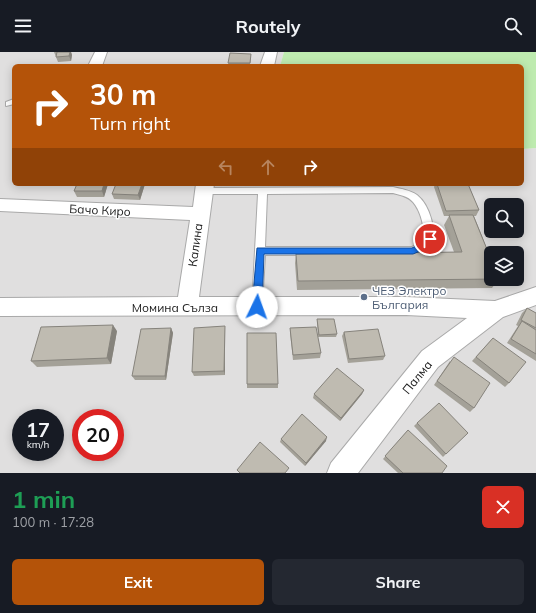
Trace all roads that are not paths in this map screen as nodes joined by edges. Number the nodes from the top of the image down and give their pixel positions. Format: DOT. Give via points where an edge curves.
graph roads {
  1 [pos="100,52"];
  2 [pos="271,52"];
  3 [pos="96,64"];
  4 [pos="268,64"];
  5 [pos="204,188"];
  6 [pos="263,191"];
  7 [pos="0,205"];
  8 [pos="199,214"];
  9 [pos="260,250"];
  10 [pos="536,296"];
  11 [pos="0,307"];
  12 [pos="187,307"];
  13 [pos="257,307"];
  14 [pos="495,310"];
  15 [pos="341,473"];
  1 -- 3 [label="street"];
  2 -- 4 [label="street"];
  5 -- 6 [label="lane"];
  5 -- 8 [label="street, Калина"];
  6 -- 9 [label="lane"];
  6 -- 9 [label="lane" via="403,192 412,195 423,208 430,239 427,245 413,251"];
  7 -- 8 [label="street, Бачо Киро"];
  8 -- 12 [label="street, Калина"];
  9 -- 13 [label="lane"];
  10 -- 14 [label="street, Палма"];
  11 -- 12 [label="street, Момина Сълза"];
  12 -- 13 [label="street, Момина Сълза"];
  13 -- 14 [label="street, Момина Сълза" via="406,306"];
  14 -- 15 [label="street, Палма" via="430,359"];
}
